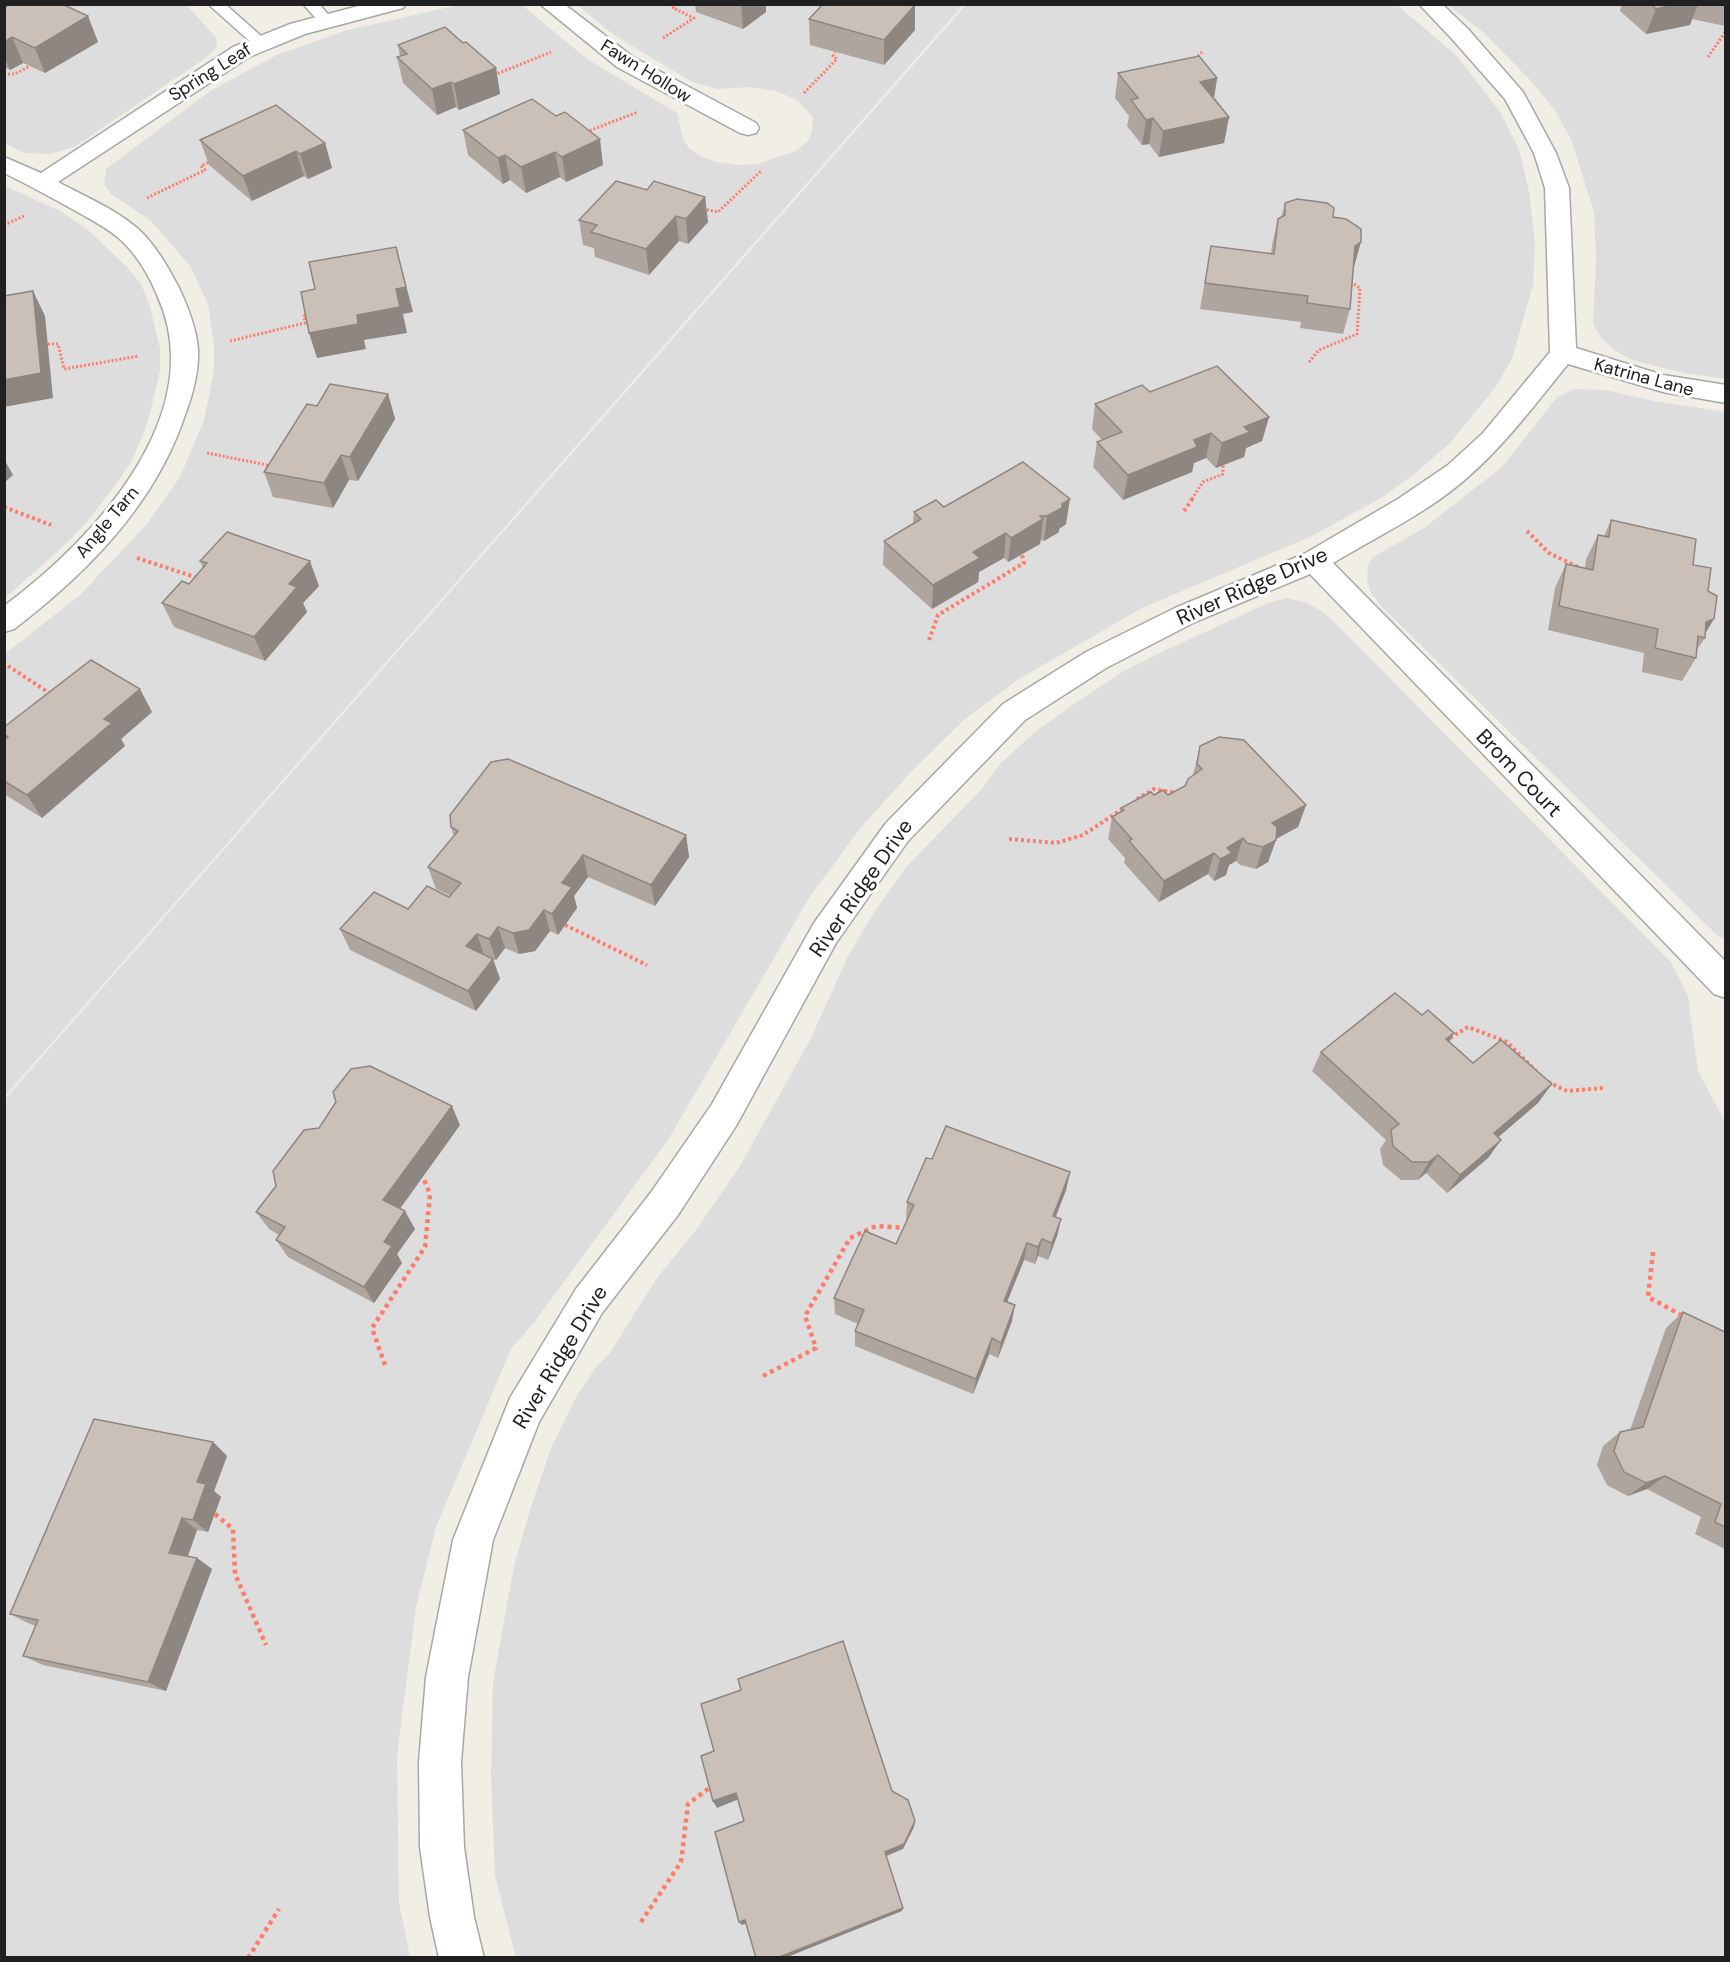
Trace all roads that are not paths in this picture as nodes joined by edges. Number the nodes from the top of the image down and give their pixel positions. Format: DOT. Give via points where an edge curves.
graph roads {
  1 [pos="215,4"];
  2 [pos="396,4"];
  3 [pos="550,4"];
  4 [pos="1429,4"];
  5 [pos="317,12"];
  6 [pos="260,42"];
  7 [pos="748,128"];
  8 [pos="4,164"];
  9 [pos="44,182"];
  10 [pos="1563,353"];
  11 [pos="1725,394"];
  12 [pos="1314,561"];
  13 [pos="4,622"];
  14 [pos="1725,984"];
  15 [pos="462,1958"];
  1 -- 6 [label="lane"];
  2 -- 5 [label="street, Spring Leaf"];
  3 -- 7 [label="street, Fawn Hollow" via="625,62"];
  4 -- 10 [label="street" via="1461,34 1515,97 1545,153 1557,188"];
  5 -- 6 [label="street, Spring Leaf"];
  6 -- 9 [label="street, Spring Leaf" via="204,74"];
  8 -- 9 [label="street, Angle Tarn"];
  9 -- 13 [label="street, Angle Tarn" via="131,236 160,272 177,310 184,357 171,425 150,469 119,514 74,563"];
  10 -- 11 [label="street, Katrina Lane" via="1626,375"];
  10 -- 12 [label="street, River Ridge Drive" via="1492,439 1457,472"];
  12 -- 14 [label="street, Brom Court"];
  12 -- 15 [label="street, River Ridge Drive" via="1185,615 1096,660 1014,712 929,797 897,832 825,933 724,1115 665,1203 589,1301 524,1411 473,1540 447,1677 440,1762 442,1847"];
}
